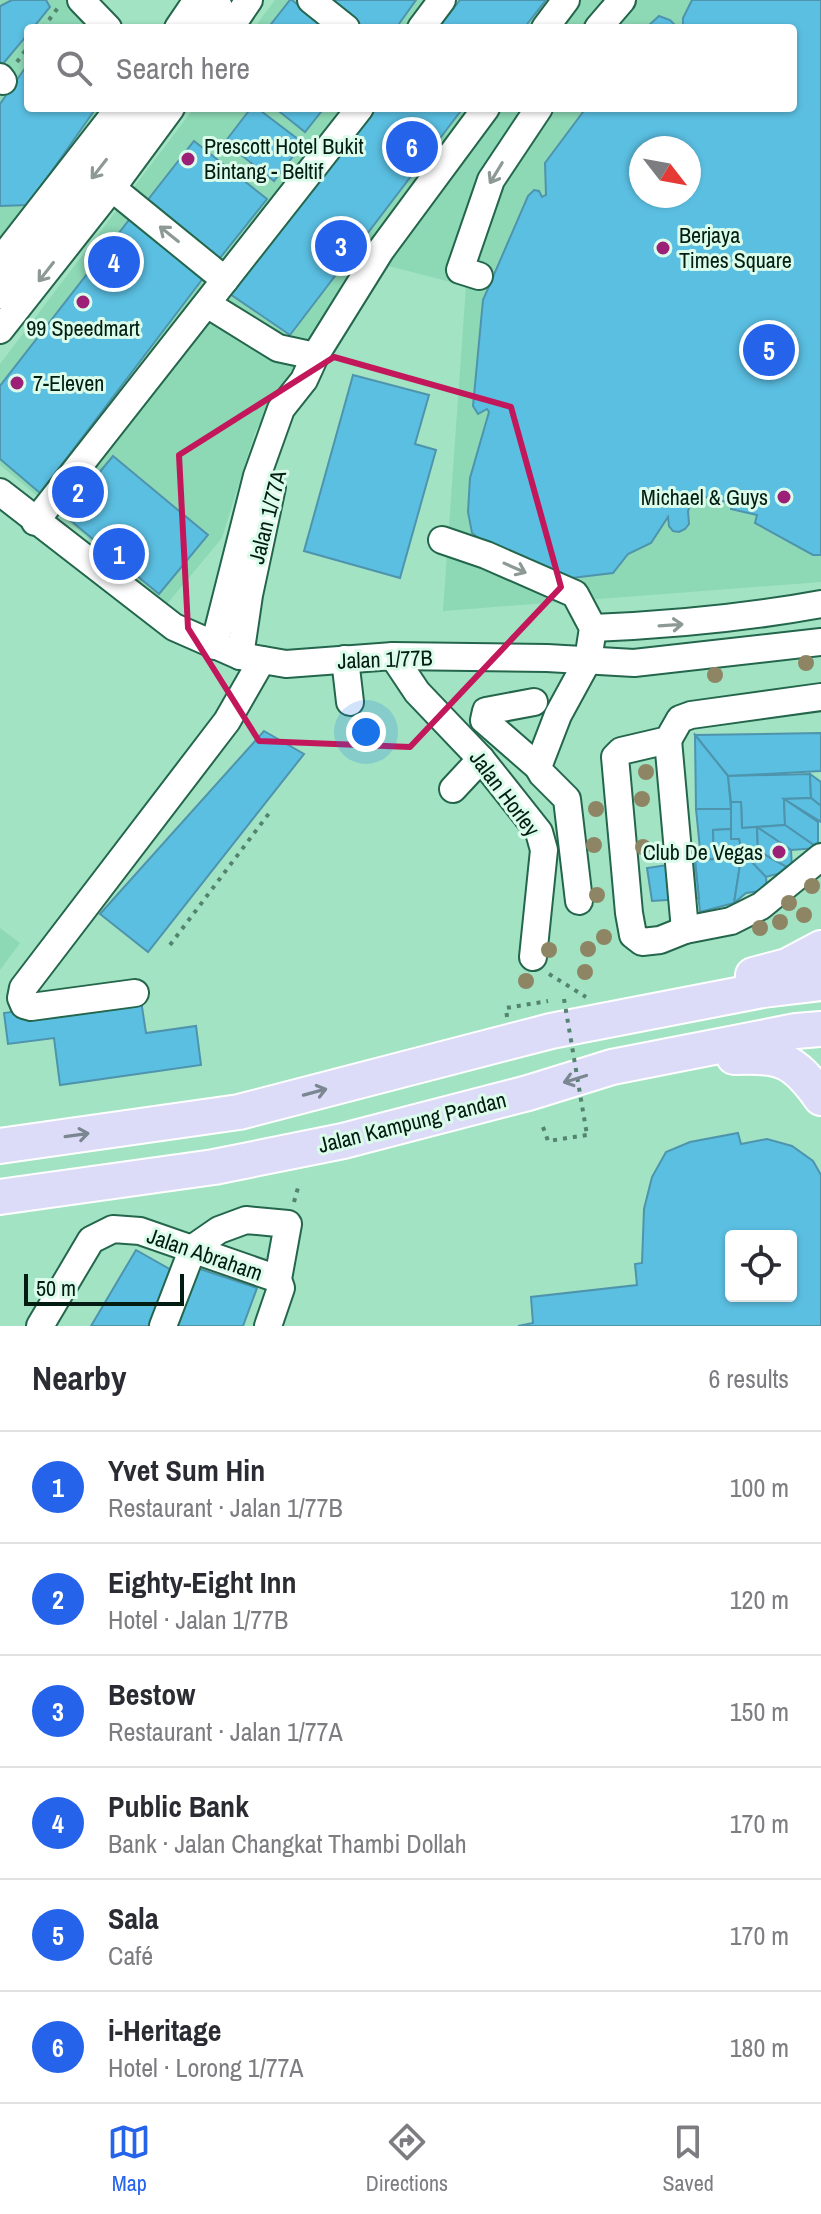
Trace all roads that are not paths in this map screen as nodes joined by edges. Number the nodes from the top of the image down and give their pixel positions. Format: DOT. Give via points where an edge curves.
graph roads {
  1 [pos="81,0"];
  2 [pos="249,0"];
  3 [pos="311,0"];
  4 [pos="442,0"];
  5 [pos="566,0"];
  6 [pos="622,0"];
  7 [pos="213,16"];
  8 [pos="104,24"];
  9 [pos="190,24"];
  10 [pos="341,24"];
  11 [pos="424,24"];
  12 [pos="548,24"];
  13 [pos="601,24"];
  14 [pos="116,112"];
  15 [pos="144,112"];
  16 [pos="168,112"];
  17 [pos="357,112"];
  18 [pos="483,112"];
  19 [pos="536,112"];
  20 [pos="112,188"];
  21 [pos="4,247"];
  22 [pos="470,273"];
  23 [pos="225,280"];
  24 [pos="0,295"];
  25 [pos="207,304"];
  26 [pos="0,330"];
  27 [pos="309,368"];
  28 [pos="0,492"];
  29 [pos="35,522"];
  30 [pos="442,540"];
  31 [pos="249,595"];
  32 [pos="821,604"];
  33 [pos="593,628"];
  34 [pos="214,646"];
  35 [pos="818,651"];
  36 [pos="393,656"];
  37 [pos="345,659"];
  38 [pos="263,660"];
  39 [pos="588,660"];
  40 [pos="821,697"];
  41 [pos="350,702"];
  42 [pos="534,702"];
  43 [pos="668,740"];
  44 [pos="481,759"];
  45 [pos="538,767"];
  46 [pos="453,789"];
  47 [pos="821,857"];
  48 [pos="579,901"];
  49 [pos="685,930"];
  50 [pos="821,948"];
  51 [pos="533,957"];
  52 [pos="821,983"];
  53 [pos="135,993"];
  54 [pos="821,1029"];
  55 [pos="551,1031"];
  56 [pos="651,1061"];
  57 [pos="612,1067"];
  58 [pos="821,1098"];
  59 [pos="0,1146"];
  60 [pos="10,1197"];
  61 [pos="193,1248"];
  62 [pos="278,1279"];
  63 [pos="40,1326"];
  64 [pos="163,1326"];
  65 [pos="268,1326"];
  1 -- 8 [label="street"];
  2 -- 7 [label="street"];
  3 -- 10 [label="street"];
  4 -- 11 [label="street"];
  5 -- 12 [label="street"];
  6 -- 13 [label="street"];
  7 -- 9 [label="street"];
  14 -- 21 [label="street"];
  15 -- 24 [label="street, one-way"];
  16 -- 20 [label="street"];
  17 -- 23 [label="street"];
  18 -- 27 [label="street, Jalan 1/77A" via="381,250"];
  19 -- 22 [label="street, one-way" via="491,180"];
  23 -- 20 [label="street, one-way"];
  20 -- 26 [label="street, one-way"];
  23 -- 25 [label="street"];
  25 -- 27 [label="street"];
  25 -- 29 [label="street"];
  27 -- 31 [label="street, Jalan 1/77A" via="269,493"];
  27 -- 34 [label="street, Jalan 1/77A" via="281,409 257,476"];
  28 -- 29 [label="street, Jalan 1/77B"];
  29 -- 34 [label="street, Jalan 1/77B" via="174,627"];
  30 -- 33 [label="street, one-way" via="575,594"];
  31 -- 38 [label="street, Jalan 1/77A"];
  31 -- 38 [label="street" via="263,640 275,656"];
  33 -- 32 [label="street, one-way" via="677,625"];
  33 -- 39 [label="street"];
  34 -- 38 [label="street, Jalan 1/77B"];
  35 -- 39 [label="street, Jalan 1/77B" via="634,663"];
  36 -- 37 [label="street, Jalan 1/77B"];
  36 -- 39 [label="street, Jalan 1/77B"];
  36 -- 44 [label="street, Jalan Horley" via="417,692"];
  37 -- 38 [label="street, Jalan 1/77B"];
  37 -- 41 [label="street"];
  38 -- 53 [label="street" via="227,721 23,988 21,998 31,1007"];
  39 -- 45 [label="street"];
  40 -- 43 [label="street" via="691,715 680,719"];
  42 -- 45 [label="street" via="486,711 483,716"];
  43 -- 49 [label="street"];
  43 -- 49 [label="street" via="615,757 633,935 642,942"];
  44 -- 46 [label="street"];
  44 -- 51 [label="street, Jalan Horley" via="539,832 544,850"];
  45 -- 48 [label="street" via="567,799"];
  47 -- 49 [label="street" via="761,906 731,921"];
  50 -- 55 [label="main road" via="787,966 729,982 572,1012"];
  52 -- 55 [label="main road"];
  54 -- 56 [label="main road, Jalan Kampung Pandan"];
  55 -- 57 [label="main road" via="576,1041 691,1020 706,1036"];
  59 -- 55 [label="main road, one-way" via="239,1112"];
  56 -- 57 [label="main road, Jalan Kampung Pandan"];
  56 -- 58 [label="main road" via="768,1055 795,1068"];
  57 -- 60 [label="main road, Jalan Kampung Pandan, one-way" via="343,1141 214,1167"];
  61 -- 62 [label="street, Jalan Abraham"];
  61 -- 62 [label="street" via="246,1220 288,1224"];
  61 -- 63 [label="street, Jalan Abraham" via="126,1229 91,1240"];
  61 -- 64 [label="street"];
  62 -- 65 [label="street" via="281,1288"];
}
